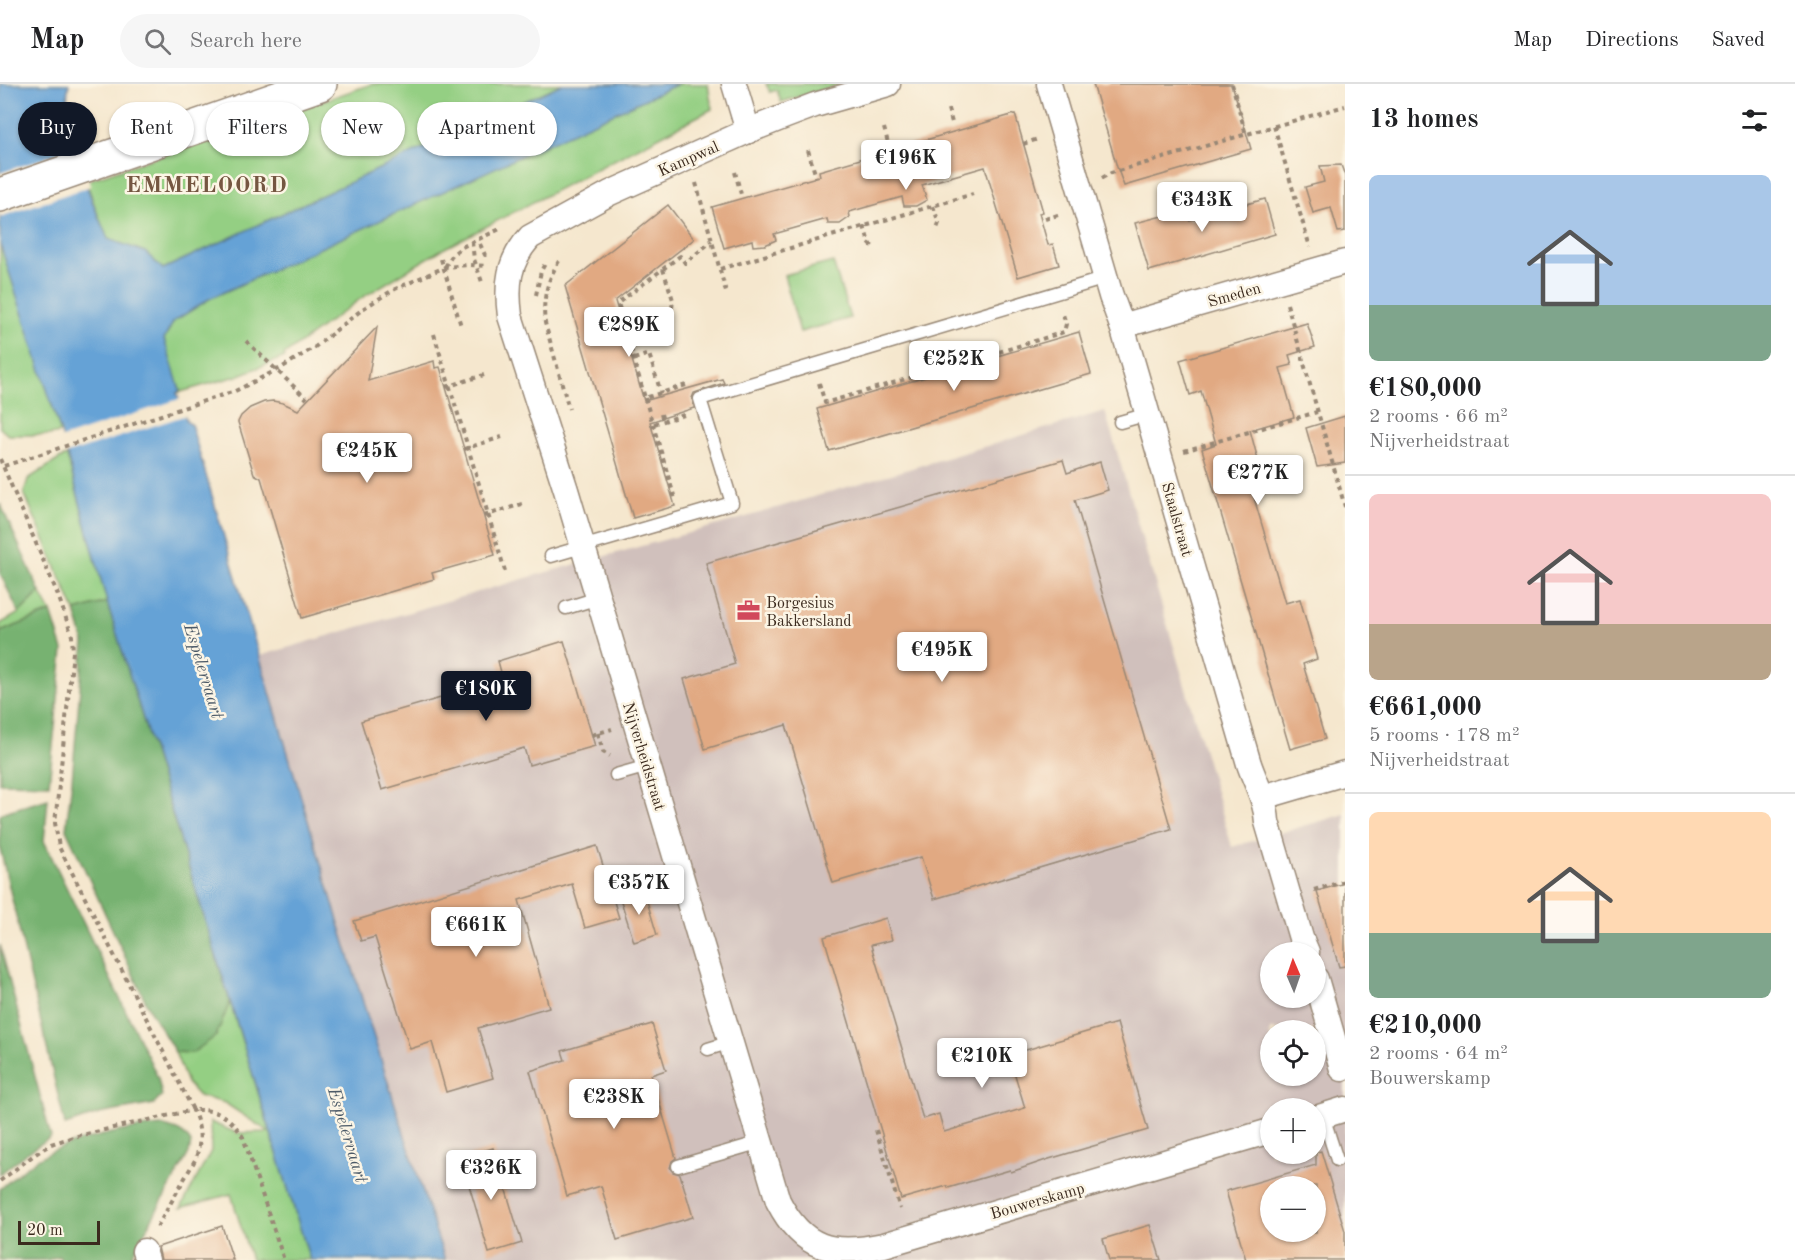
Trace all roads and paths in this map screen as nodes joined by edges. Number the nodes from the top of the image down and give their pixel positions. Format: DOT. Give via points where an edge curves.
graph roads {
  1 [pos="320,84"];
  2 [pos="734,84"];
  3 [pos="888,84"];
  4 [pos="1049,84"];
  5 [pos="1232,84"];
  6 [pos="1345,106"];
  7 [pos="948,109"];
  8 [pos="953,126"];
  9 [pos="1275,126"];
  10 [pos="884,128"];
  11 [pos="748,131"];
  12 [pos="1246,135"];
  13 [pos="1038,139"];
  14 [pos="1023,144"];
  15 [pos="808,150"];
  16 [pos="890,150"];
  17 [pos="735,172"];
  18 [pos="1111,173"];
  19 [pos="816,177"];
  20 [pos="696,183"];
  21 [pos="973,194"];
  22 [pos="0,195"];
  23 [pos="742,198"];
  24 [pos="933,206"];
  25 [pos="1061,214"];
  26 [pos="1046,219"];
  27 [pos="864,226"];
  28 [pos="936,231"];
  29 [pos="712,241"];
  30 [pos="472,242"];
  31 [pos="1310,245"];
  32 [pos="875,249"];
  33 [pos="453,254"];
  34 [pos="485,255"];
  35 [pos="441,259"];
  36 [pos="481,259"];
  37 [pos="559,261"];
  38 [pos="1345,262"];
  39 [pos="444,267"];
  40 [pos="511,268"];
  41 [pos="720,268"];
  42 [pos="663,269"];
  43 [pos="1100,280"];
  44 [pos="726,292"];
  45 [pos="1060,302"];
  46 [pos="672,308"];
  47 [pos="1289,315"];
  48 [pos="461,326"];
  49 [pos="1122,326"];
  50 [pos="434,334"];
  51 [pos="246,341"];
  52 [pos="634,359"];
  53 [pos="277,370"];
  54 [pos="816,374"];
  55 [pos="484,375"];
  56 [pos="448,386"];
  57 [pos="661,393"];
  58 [pos="655,394"];
  59 [pos="687,394"];
  60 [pos="645,398"];
  61 [pos="307,399"];
  62 [pos="657,401"];
  63 [pos="692,412"];
  64 [pos="1317,412"];
  65 [pos="570,413"];
  66 [pos="661,414"];
  67 [pos="1148,414"];
  68 [pos="663,421"];
  69 [pos="1120,422"];
  70 [pos="654,424"];
  71 [pos="502,437"];
  72 [pos="466,449"];
  73 [pos="1186,451"];
  74 [pos="0,459"];
  75 [pos="4,466"];
  76 [pos="676,500"];
  77 [pos="522,504"];
  78 [pos="1345,507"];
  79 [pos="486,516"];
  80 [pos="582,547"];
  81 [pos="551,556"];
  82 [pos="506,571"];
  83 [pos="598,598"];
  84 [pos="566,608"];
  85 [pos="613,729"];
  86 [pos="598,733"];
  87 [pos="592,735"];
  88 [pos="603,752"];
  89 [pos="648,766"];
  90 [pos="1345,774"];
  91 [pos="616,775"];
  92 [pos="1263,797"];
  93 [pos="1345,881"];
  94 [pos="1316,889"];
  95 [pos="1303,942"];
  96 [pos="1324,1008"];
  97 [pos="731,1042"];
  98 [pos="708,1049"];
  99 [pos="1344,1076"];
  100 [pos="192,1110"];
  101 [pos="1328,1114"];
  102 [pos="876,1130"];
  103 [pos="1260,1134"];
  104 [pos="761,1142"];
  105 [pos="1337,1160"];
  106 [pos="678,1166"];
  107 [pos="0,1181"];
  108 [pos="900,1209"];
  109 [pos="804,1235"];
  110 [pos="146,1255"];
  111 [pos="855,1255"];
  112 [pos="284,1260"];
  1 -- 22 [label="main road"];
  2 -- 11 [label="street"];
  3 -- 11 [label="street, Kampwal" via="815,105"];
  4 -- 43 [label="street, Staalstraat"];
  5 -- 12 [label="path"];
  6 -- 9 [label="path"];
  7 -- 8 [label="path"];
  9 -- 12 [label="path"];
  9 -- 31 [label="path"];
  10 -- 16 [label="path"];
  11 -- 40 [label="street, Kampwal" via="610,193 539,231 522,245"];
  12 -- 18 [label="path"];
  13 -- 14 [label="path"];
  15 -- 19 [label="path"];
  17 -- 23 [label="path"];
  20 -- 29 [label="path"];
  21 -- 24 [label="path"];
  24 -- 27 [label="path"];
  24 -- 28 [label="path" via="939,223"];
  25 -- 26 [label="path"];
  27 -- 32 [label="path"];
  27 -- 41 [label="path"];
  29 -- 41 [label="path"];
  29 -- 42 [label="path" via="685,263 680,256"];
  30 -- 39 [label="path" via="475,265"];
  33 -- 39 [label="path"];
  34 -- 36 [label="path"];
  35 -- 39 [label="path"];
  37 -- 65 [label="path" via="549,279 543,312"];
  38 -- 49 [label="street, Smeden"];
  39 -- 48 [label="path"];
  39 -- 53 [label="path" via="393,290"];
  40 -- 80 [label="street, Nijverheidstraat" via="510,316"];
  41 -- 44 [label="path"];
  42 -- 46 [label="path"];
  42 -- 52 [label="path" via="618,303"];
  43 -- 49 [label="street, Staalstraat"];
  43 -- 80 [label="lane" via="700,399 732,503"];
  45 -- 54 [label="path" via="1066,324 1064,332 973,360 971,353 945,361 947,367 825,403"];
  47 -- 64 [label="path"];
  49 -- 67 [label="street, Staalstraat"];
  50 -- 56 [label="path"];
  51 -- 53 [label="path"];
  52 -- 57 [label="path" via="650,354"];
  52 -- 60 [label="path"];
  53 -- 61 [label="path"];
  53 -- 75 [label="path" via="213,399"];
  55 -- 56 [label="path"];
  56 -- 72 [label="path"];
  57 -- 58 [label="path"];
  57 -- 59 [label="path" via="685,385"];
  58 -- 60 [label="path"];
  58 -- 62 [label="path"];
  60 -- 70 [label="path"];
  63 -- 68 [label="path"];
  64 -- 73 [label="path"];
  64 -- 78 [label="path"];
  66 -- 68 [label="path"];
  67 -- 69 [label="lane"];
  67 -- 92 [label="street, Staalstraat" via="1249,764"];
  68 -- 70 [label="path"];
  70 -- 76 [label="path"];
  71 -- 72 [label="path"];
  72 -- 79 [label="path"];
  74 -- 75 [label="path"];
  75 -- 100 [label="path" via="58,595 73,644 55,823 59,848"];
  77 -- 79 [label="path"];
  79 -- 82 [label="path"];
  80 -- 81 [label="lane"];
  80 -- 83 [label="street, Nijverheidstraat"];
  83 -- 84 [label="lane"];
  83 -- 89 [label="street, Nijverheidstraat"];
  85 -- 86 [label="path"];
  86 -- 87 [label="path"];
  86 -- 88 [label="path"];
  89 -- 91 [label="lane"];
  89 -- 97 [label="street, Nijverheidstraat"];
  90 -- 92 [label="street"];
  92 -- 95 [label="street, Staalstraat"];
  93 -- 94 [label="path"];
  96 -- 99 [label="street"];
  97 -- 98 [label="lane"];
  97 -- 104 [label="street, Nijverheidstraat"];
  100 -- 107 [label="path" via="51,1144"];
  100 -- 110 [label="path" via="200,1132 198,1151"];
  100 -- 112 [label="path" via="222,1115 243,1137"];
  101 -- 105 [label="lane"];
  102 -- 108 [label="path"];
  103 -- 111 [label="street, Bouwerskamp"];
  104 -- 106 [label="lane"];
  104 -- 109 [label="street, Nijverheidstraat" via="778,1201"];
  109 -- 111 [label="street, Bouwerskamp" via="823,1247"];
}
